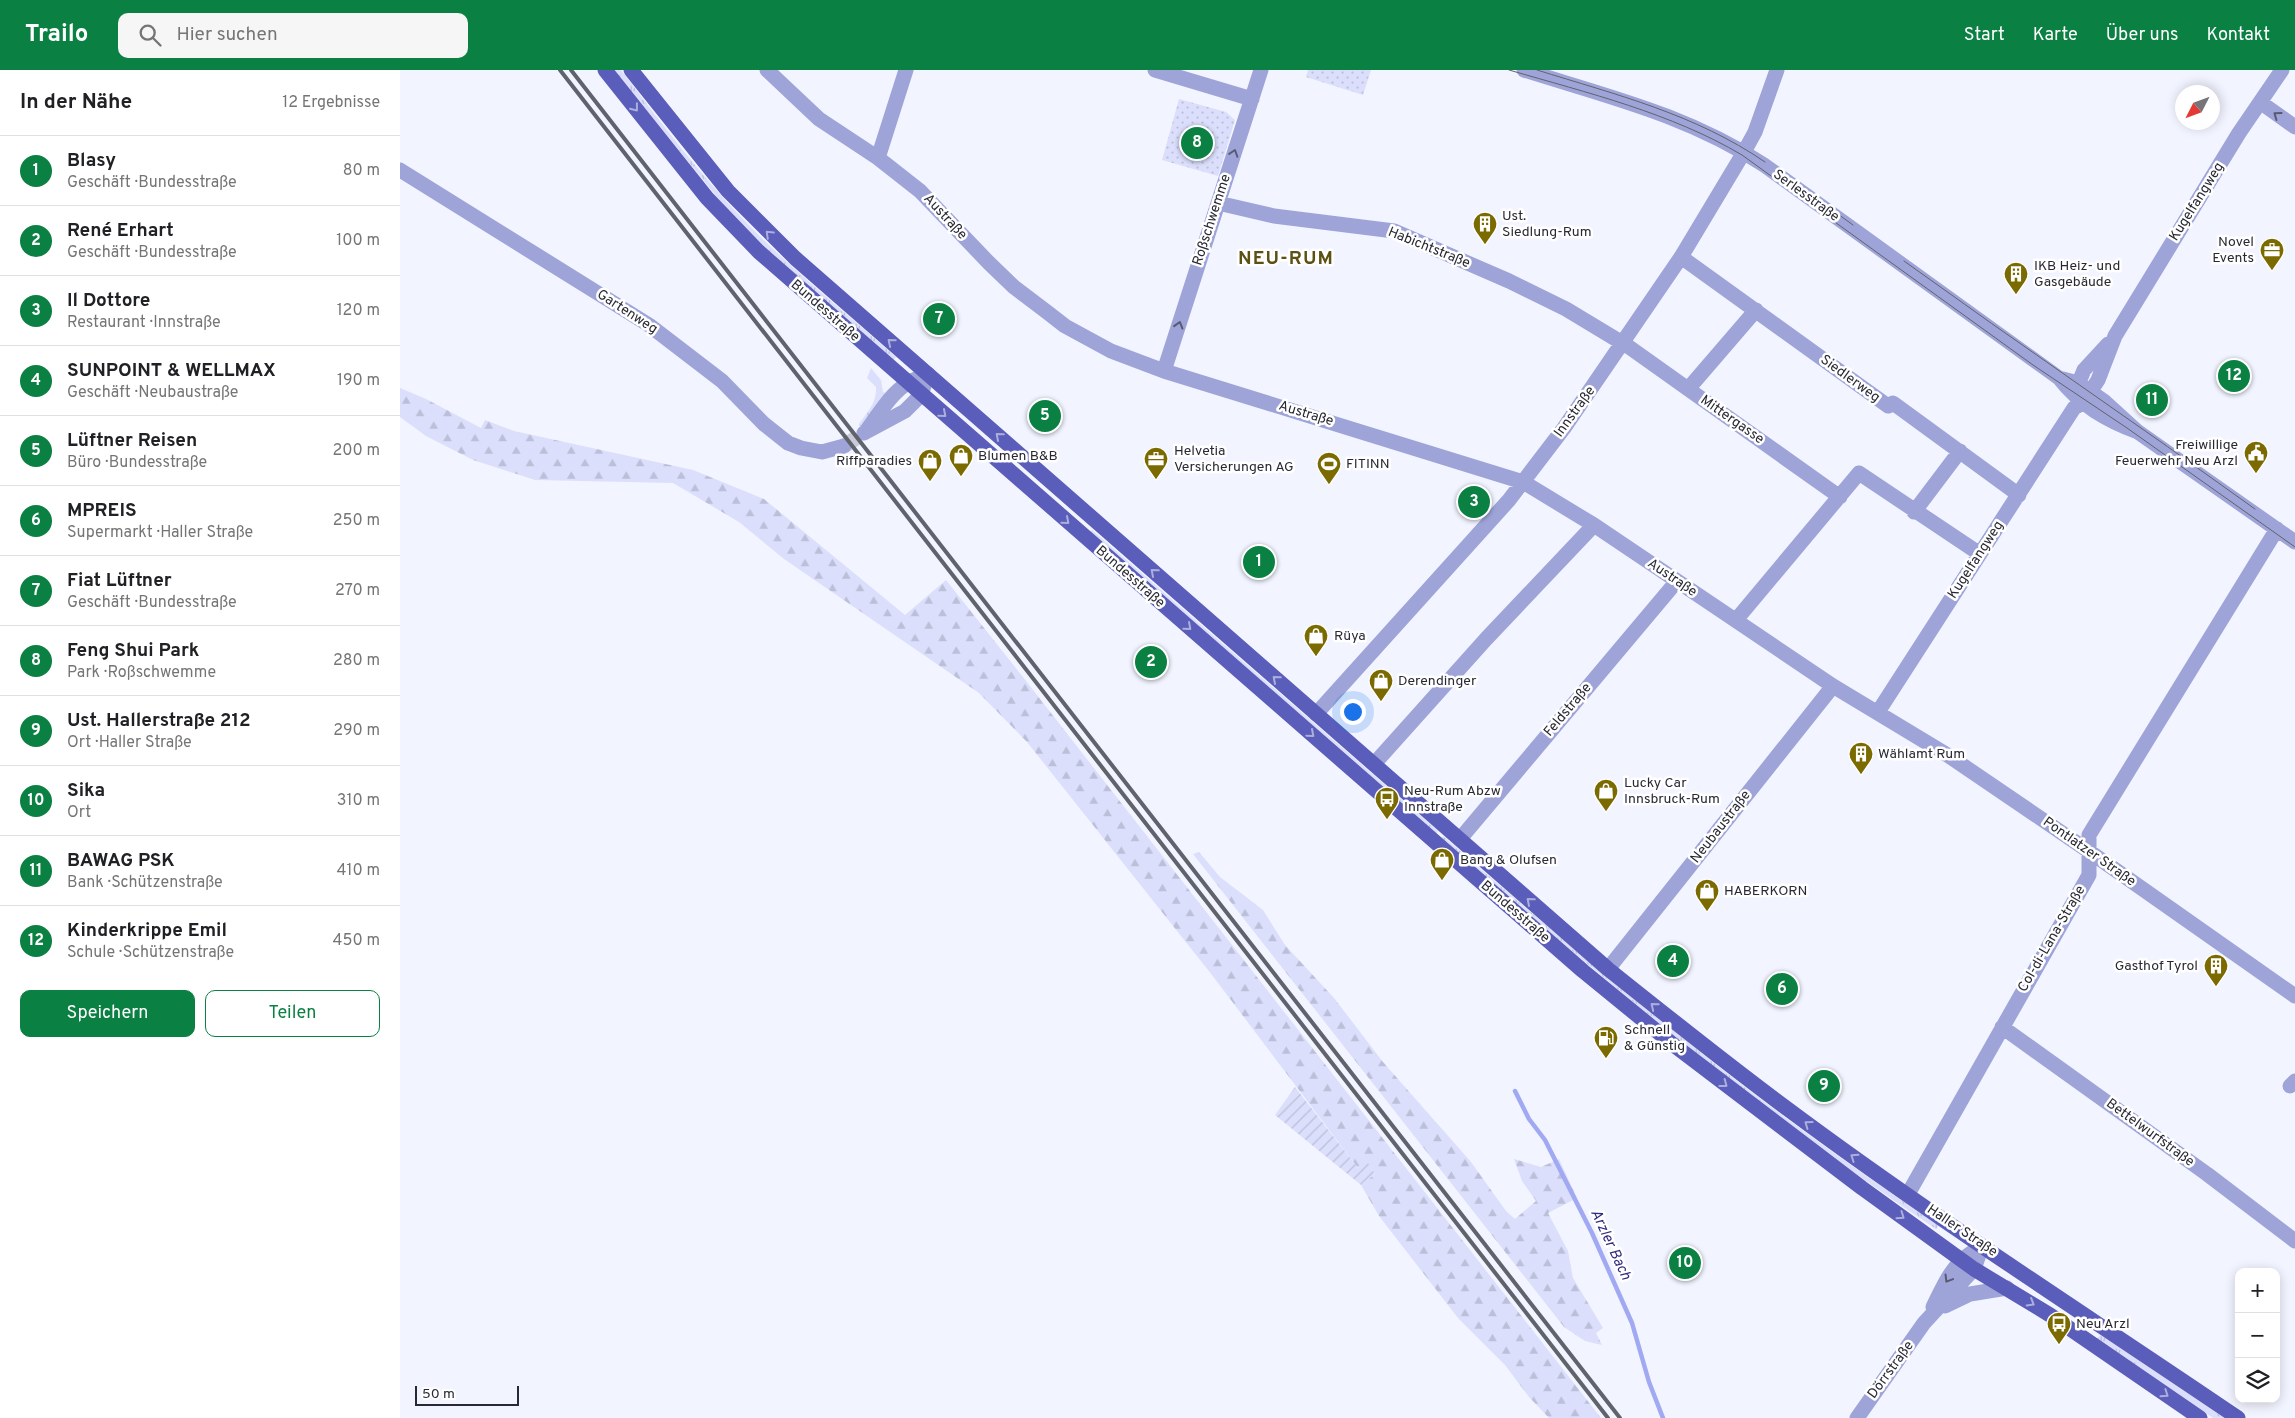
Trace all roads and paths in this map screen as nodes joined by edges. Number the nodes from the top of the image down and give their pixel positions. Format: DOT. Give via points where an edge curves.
graph roads {
  1 [pos="605,70"];
  2 [pos="631,70"];
  3 [pos="767,70"];
  4 [pos="906,70"];
  5 [pos="1155,70"];
  6 [pos="1261,70"];
  7 [pos="1524,70"];
  8 [pos="1777,70"];
  9 [pos="2282,70"];
  10 [pos="1252,100"];
  11 [pos="2260,102"];
  12 [pos="2295,127"];
  13 [pos="1744,152"];
  14 [pos="878,158"];
  15 [pos="400,170"];
  16 [pos="1218,203"];
  17 [pos="1681,257"];
  18 [pos="1756,310"];
  19 [pos="1623,344"];
  20 [pos="1164,371"];
  21 [pos="928,374"];
  22 [pos="906,382"];
  23 [pos="1688,389"];
  24 [pos="922,396"];
  25 [pos="2080,396"];
  26 [pos="844,446"];
  27 [pos="1960,452"];
  28 [pos="1523,482"];
  29 [pos="2019,494"];
  30 [pos="1840,497"];
  31 [pos="1914,512"];
  32 [pos="1594,526"];
  33 [pos="2277,529"];
  34 [pos="2295,542"];
  35 [pos="1980,554"];
  36 [pos="1677,581"];
  37 [pos="1736,620"];
  38 [pos="1833,686"];
  39 [pos="1878,712"];
  40 [pos="1316,714"];
  41 [pos="1374,764"];
  42 [pos="1460,839"];
  43 [pos="2090,852"];
  44 [pos="1608,969"];
  45 [pos="2295,996"];
  46 [pos="2002,1026"];
  47 [pos="1693,1036"];
  48 [pos="1685,1054"];
  49 [pos="1908,1194"];
  50 [pos="2295,1241"];
  51 [pos="1982,1246"];
  52 [pos="1961,1260"];
  53 [pos="1974,1269"];
  54 [pos="2006,1288"];
  55 [pos="1937,1310"];
  56 [pos="1924,1323"];
  57 [pos="1857,1418"];
  58 [pos="2200,1418"];
  59 [pos="2238,1418"];
  1 -- 22 [label="main road, Bundesstraße, one-way" via="680,165 742,235"];
  21 -- 2 [label="main road, Bundesstraße, one-way" via="762,227 711,171"];
  3 -- 14 [label="street, Austraße" via="819,119"];
  4 -- 14 [label="street"];
  5 -- 10 [label="street"];
  6 -- 10 [label="street, Roßschwemme"];
  7 -- 13 [label="street, Serlesstraße" via="1669,115"];
  8 -- 13 [label="street, Innstraße" via="1755,132"];
  9 -- 11 [label="street, Kugelfangweg"];
  16 -- 10 [label="street, Roßschwemme, one-way"];
  12 -- 11 [label="street, one-way"];
  11 -- 25 [label="street, Kugelfangweg" via="2115,336 2098,380"];
  13 -- 17 [label="street, Innstraße"];
  13 -- 25 [label="street, Serlesstraße"];
  14 -- 20 [label="street, Austraße" via="920,190 995,269 1055,318 1111,352"];
  15 -- 26 [label="street, Gartenweg" via="649,325 722,381 764,424 788,443 822,452"];
  16 -- 19 [label="street, Habichtstraße" via="1274,216 1394,232 1509,281 1566,309"];
  20 -- 16 [label="street, Roßschwemme, one-way"];
  17 -- 18 [label="street, Siedlerweg"];
  17 -- 19 [label="street, Innstraße"];
  18 -- 23 [label="street"];
  18 -- 27 [label="street, Siedlerweg" via="1888,406 1893,402"];
  19 -- 23 [label="street, Mittergasse"];
  19 -- 28 [label="street, Innstraße"];
  20 -- 28 [label="street, Austraße"];
  21 -- 22 [label="street"];
  21 -- 24 [label="street"];
  40 -- 21 [label="main road, Bundesstraße, one-way"];
  22 -- 24 [label="main road, Bundesstraße"];
  22 -- 24 [label="street" via="864,433 905,411"];
  23 -- 30 [label="street, Mittergasse"];
  24 -- 48 [label="main road, Bundesstraße, one-way" via="1583,971"];
  25 -- 29 [label="street, Kugelfangweg"];
  25 -- 33 [label="street" via="2138,432"];
  27 -- 29 [label="street, Siedlerweg"];
  27 -- 31 [label="street"];
  28 -- 32 [label="street, Austraße"];
  28 -- 40 [label="street, Innstraße"];
  29 -- 35 [label="street, Kugelfangweg"];
  30 -- 31 [label="street" via="1859,473"];
  30 -- 37 [label="street"];
  31 -- 35 [label="street"];
  32 -- 36 [label="street, Austraße"];
  32 -- 41 [label="street"];
  33 -- 34 [label="street"];
  33 -- 43 [label="street, Col-di-Lana-Straße" via="2089,835"];
  35 -- 39 [label="street, Kugelfangweg"];
  36 -- 37 [label="street, Austraße"];
  36 -- 42 [label="street, Feldstraße"];
  37 -- 38 [label="street, Austraße"];
  38 -- 39 [label="street, Austraße"];
  38 -- 44 [label="street, Neubaustraße"];
  39 -- 43 [label="street, Pontlatzer Straße"];
  40 -- 41 [label="main road, Bundesstraße"];
  41 -- 42 [label="main road, Bundesstraße"];
  44 -- 42 [label="main road, Bundesstraße, one-way"];
  43 -- 45 [label="street, Pontlatzer Straße"];
  43 -- 46 [label="street, Col-di-Lana-Straße" via="2089,875"];
  47 -- 44 [label="main road, Bundesstraße, one-way"];
  46 -- 49 [label="street, Col-di-Lana-Straße"];
  46 -- 50 [label="street, Bettelwurfstraße"];
  49 -- 47 [label="main road, Haller Straße, one-way" via="1788,1110"];
  48 -- 52 [label="main road, Haller Straße, one-way"];
  49 -- 51 [label="main road, Haller Straße"];
  51 -- 52 [label="street, Dörrstraße"];
  51 -- 53 [label="street, Dörrstraße"];
  51 -- 59 [label="main road, Haller Straße"];
  52 -- 53 [label="main road, Haller Straße"];
  52 -- 56 [label="street, Dörrstraße, one-way"];
  53 -- 54 [label="main road, Haller Straße"];
  53 -- 55 [label="street, Dörrstraße"];
  54 -- 55 [label="street, Dörrstraße" via="1970,1294"];
  54 -- 58 [label="main road, Haller Straße, one-way"];
  55 -- 56 [label="street, Dörrstraße"];
  56 -- 57 [label="street, Dörrstraße"];
}
